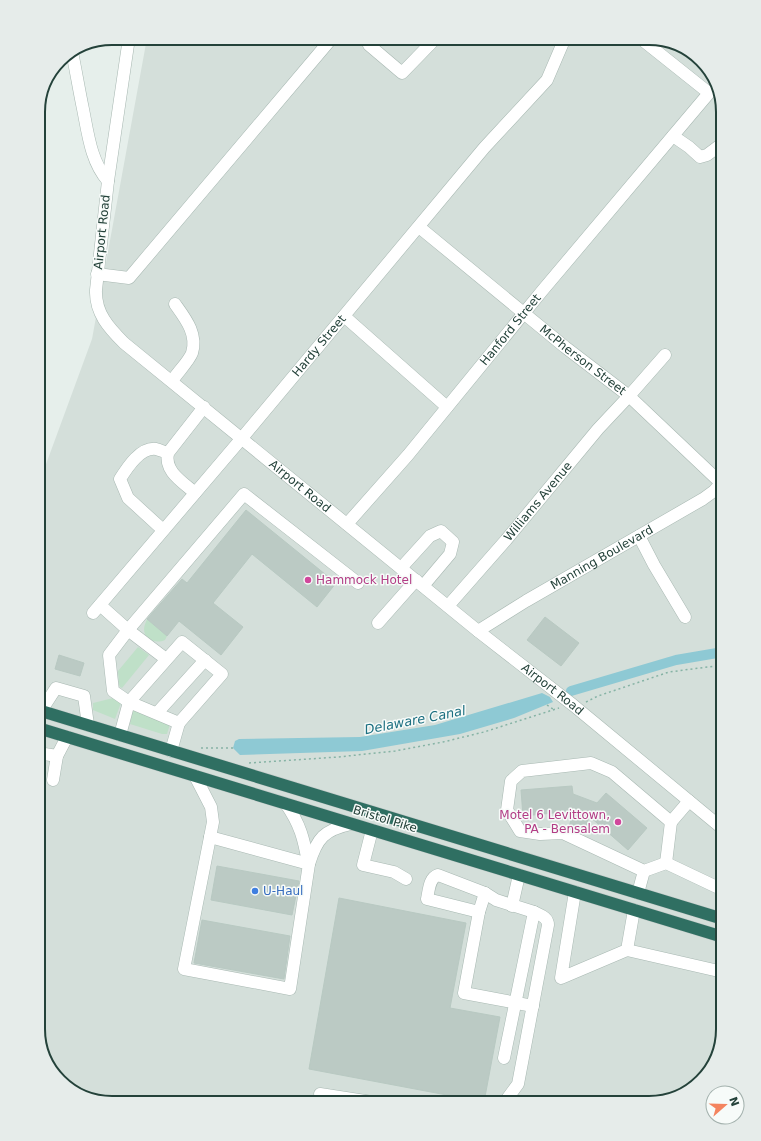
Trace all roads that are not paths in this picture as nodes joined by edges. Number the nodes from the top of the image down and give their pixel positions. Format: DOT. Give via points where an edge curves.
graph roads {
  1 [pos="128,45"];
  2 [pos="326,45"];
  3 [pos="369,45"];
  4 [pos="429,45"];
  5 [pos="562,45"];
  6 [pos="649,45"];
  7 [pos="73,58"];
  8 [pos="673,136"];
  9 [pos="716,149"];
  10 [pos="108,181"];
  11 [pos="419,227"];
  12 [pos="97,274"];
  13 [pos="175,304"];
  14 [pos="524,313"];
  15 [pos="344,316"];
  16 [pos="665,355"];
  17 [pos="172,381"];
  18 [pos="629,396"];
  19 [pos="204,407"];
  20 [pos="447,407"];
  21 [pos="242,438"];
  22 [pos="168,453"];
  23 [pos="716,477"];
  24 [pos="716,488"];
  25 [pos="195,493"];
  26 [pos="347,524"];
  27 [pos="163,530"];
  28 [pos="639,536"];
  29 [pos="401,568"];
  30 [pos="358,583"];
  31 [pos="420,583"];
  32 [pos="448,606"];
  33 [pos="685,617"];
  34 [pos="378,623"];
  35 [pos="128,630"];
  36 [pos="478,631"];
  37 [pos="166,660"];
  38 [pos="205,660"];
  39 [pos="129,702"];
  40 [pos="45,703"];
  41 [pos="45,712"];
  42 [pos="157,714"];
  43 [pos="179,723"];
  44 [pos="88,725"];
  45 [pos="45,730"];
  46 [pos="120,735"];
  47 [pos="67,737"];
  48 [pos="171,750"];
  49 [pos="45,754"];
  50 [pos="57,756"];
  51 [pos="195,776"];
  52 [pos="54,780"];
  53 [pos="689,801"];
  54 [pos="286,804"];
  55 [pos="672,822"];
  56 [pos="716,822"];
  57 [pos="351,824"];
  58 [pos="372,830"];
  59 [pos="210,836"];
  60 [pos="666,863"];
  61 [pos="309,864"];
  62 [pos="644,871"];
  63 [pos="519,875"];
  64 [pos="406,879"];
  65 [pos="716,887"];
  66 [pos="575,892"];
  67 [pos="485,893"];
  68 [pos="638,893"];
  69 [pos="512,906"];
  70 [pos="634,910"];
  71 [pos="479,912"];
  72 [pos="534,912"];
  73 [pos="716,917"];
  74 [pos="716,936"];
  75 [pos="627,950"];
  76 [pos="716,970"];
  77 [pos="514,1003"];
  78 [pos="533,1006"];
  79 [pos="504,1058"];
  80 [pos="320,1094"];
  81 [pos="333,1096"];
  82 [pos="509,1096"];
  1 -- 10 [label="street, Airport Road"];
  2 -- 12 [label="street" via="129,278"];
  3 -- 4 [label="street" via="402,73"];
  5 -- 11 [label="street, Hardy Street" via="546,80 484,148"];
  6 -- 8 [label="street, Hanford Street" via="709,93"];
  7 -- 10 [label="street" via="95,161"];
  8 -- 9 [label="street" via="700,157"];
  8 -- 14 [label="street, Hanford Street"];
  10 -- 12 [label="street, Airport Road"];
  11 -- 14 [label="street, McPherson Street"];
  11 -- 15 [label="street, Hardy Street"];
  12 -- 17 [label="street, Airport Road" via="97,304 104,322 124,343"];
  13 -- 17 [label="street" via="189,323 193,342 192,353"];
  14 -- 18 [label="street, McPherson Street"];
  14 -- 20 [label="street, Hanford Street"];
  15 -- 20 [label="street"];
  15 -- 21 [label="street, Hardy Street"];
  16 -- 18 [label="street, Williams Avenue"];
  17 -- 19 [label="street, Airport Road"];
  18 -- 23 [label="street, McPherson Street"];
  18 -- 32 [label="street, Williams Avenue"];
  19 -- 21 [label="street, Airport Road"];
  19 -- 22 [label="street"];
  20 -- 26 [label="street, Hanford Street"];
  21 -- 25 [label="street, Hardy Street"];
  21 -- 26 [label="street, Airport Road"];
  22 -- 25 [label="street" via="167,458 173,474"];
  22 -- 27 [label="street" via="149,449 142,453 120,479 128,498"];
  24 -- 28 [label="street, Manning Boulevard" via="703,499"];
  25 -- 27 [label="street, Hardy Street"];
  26 -- 29 [label="street, Airport Road"];
  27 -- 35 [label="street, Hardy Street" via="96,609"];
  28 -- 33 [label="street"];
  28 -- 36 [label="street, Manning Boulevard"];
  29 -- 31 [label="street, Airport Road"];
  29 -- 31 [label="street" via="430,536 442,531 453,542 450,554"];
  30 -- 35 [label="street" via="244,494"];
  31 -- 32 [label="street, Airport Road"];
  31 -- 34 [label="street"];
  32 -- 36 [label="street, Airport Road"];
  35 -- 37 [label="street"];
  35 -- 39 [label="street" via="109,655 113,691"];
  36 -- 53 [label="street, Airport Road"];
  37 -- 38 [label="street" via="182,642"];
  37 -- 39 [label="street"];
  38 -- 42 [label="street"];
  38 -- 43 [label="street" via="222,674"];
  39 -- 42 [label="street"];
  39 -- 46 [label="street"];
  40 -- 44 [label="street" via="56,688 84,696"];
  41 -- 44 [label="highway, Bristol Pike"];
  42 -- 43 [label="street"];
  43 -- 48 [label="street"];
  44 -- 46 [label="highway, Bristol Pike"];
  45 -- 47 [label="highway, Bristol Pike"];
  46 -- 48 [label="highway, Bristol Pike"];
  47 -- 50 [label="street"];
  47 -- 51 [label="highway, Bristol Pike"];
  48 -- 68 [label="highway, Bristol Pike"];
  49 -- 50 [label="street"];
  50 -- 52 [label="street"];
  51 -- 54 [label="highway, Bristol Pike"];
  51 -- 59 [label="street" via="211,807 213,822"];
  53 -- 55 [label="street"];
  53 -- 56 [label="street, Airport Road"];
  54 -- 57 [label="highway, Bristol Pike"];
  54 -- 61 [label="street" via="300,828"];
  55 -- 60 [label="street"];
  55 -- 62 [label="street" via="612,772 591,763 522,771 511,781 507,810 520,831 540,834 563,833"];
  57 -- 58 [label="highway, Bristol Pike"];
  57 -- 61 [label="street" via="333,830 319,840 314,846"];
  58 -- 63 [label="highway, Bristol Pike"];
  58 -- 64 [label="street" via="363,865 394,872"];
  59 -- 61 [label="street"];
  59 -- 61 [label="street" via="184,969 290,989"];
  60 -- 62 [label="street"];
  60 -- 65 [label="street"];
  62 -- 68 [label="street"];
  63 -- 66 [label="highway, Bristol Pike"];
  63 -- 69 [label="street"];
  66 -- 70 [label="highway, Bristol Pike"];
  66 -- 75 [label="street" via="561,978"];
  67 -- 69 [label="street"];
  67 -- 71 [label="street"];
  67 -- 71 [label="street" via="438,875 432,880 427,899"];
  68 -- 73 [label="highway, Bristol Pike"];
  69 -- 72 [label="street"];
  70 -- 74 [label="highway, Bristol Pike"];
  70 -- 75 [label="street"];
  71 -- 77 [label="street" via="464,993"];
  72 -- 77 [label="street"];
  72 -- 78 [label="street" via="546,918 548,925"];
  75 -- 76 [label="street"];
  77 -- 78 [label="street"];
  77 -- 79 [label="street"];
  78 -- 82 [label="street" via="518,1084"];
  80 -- 81 [label="street"];
}
